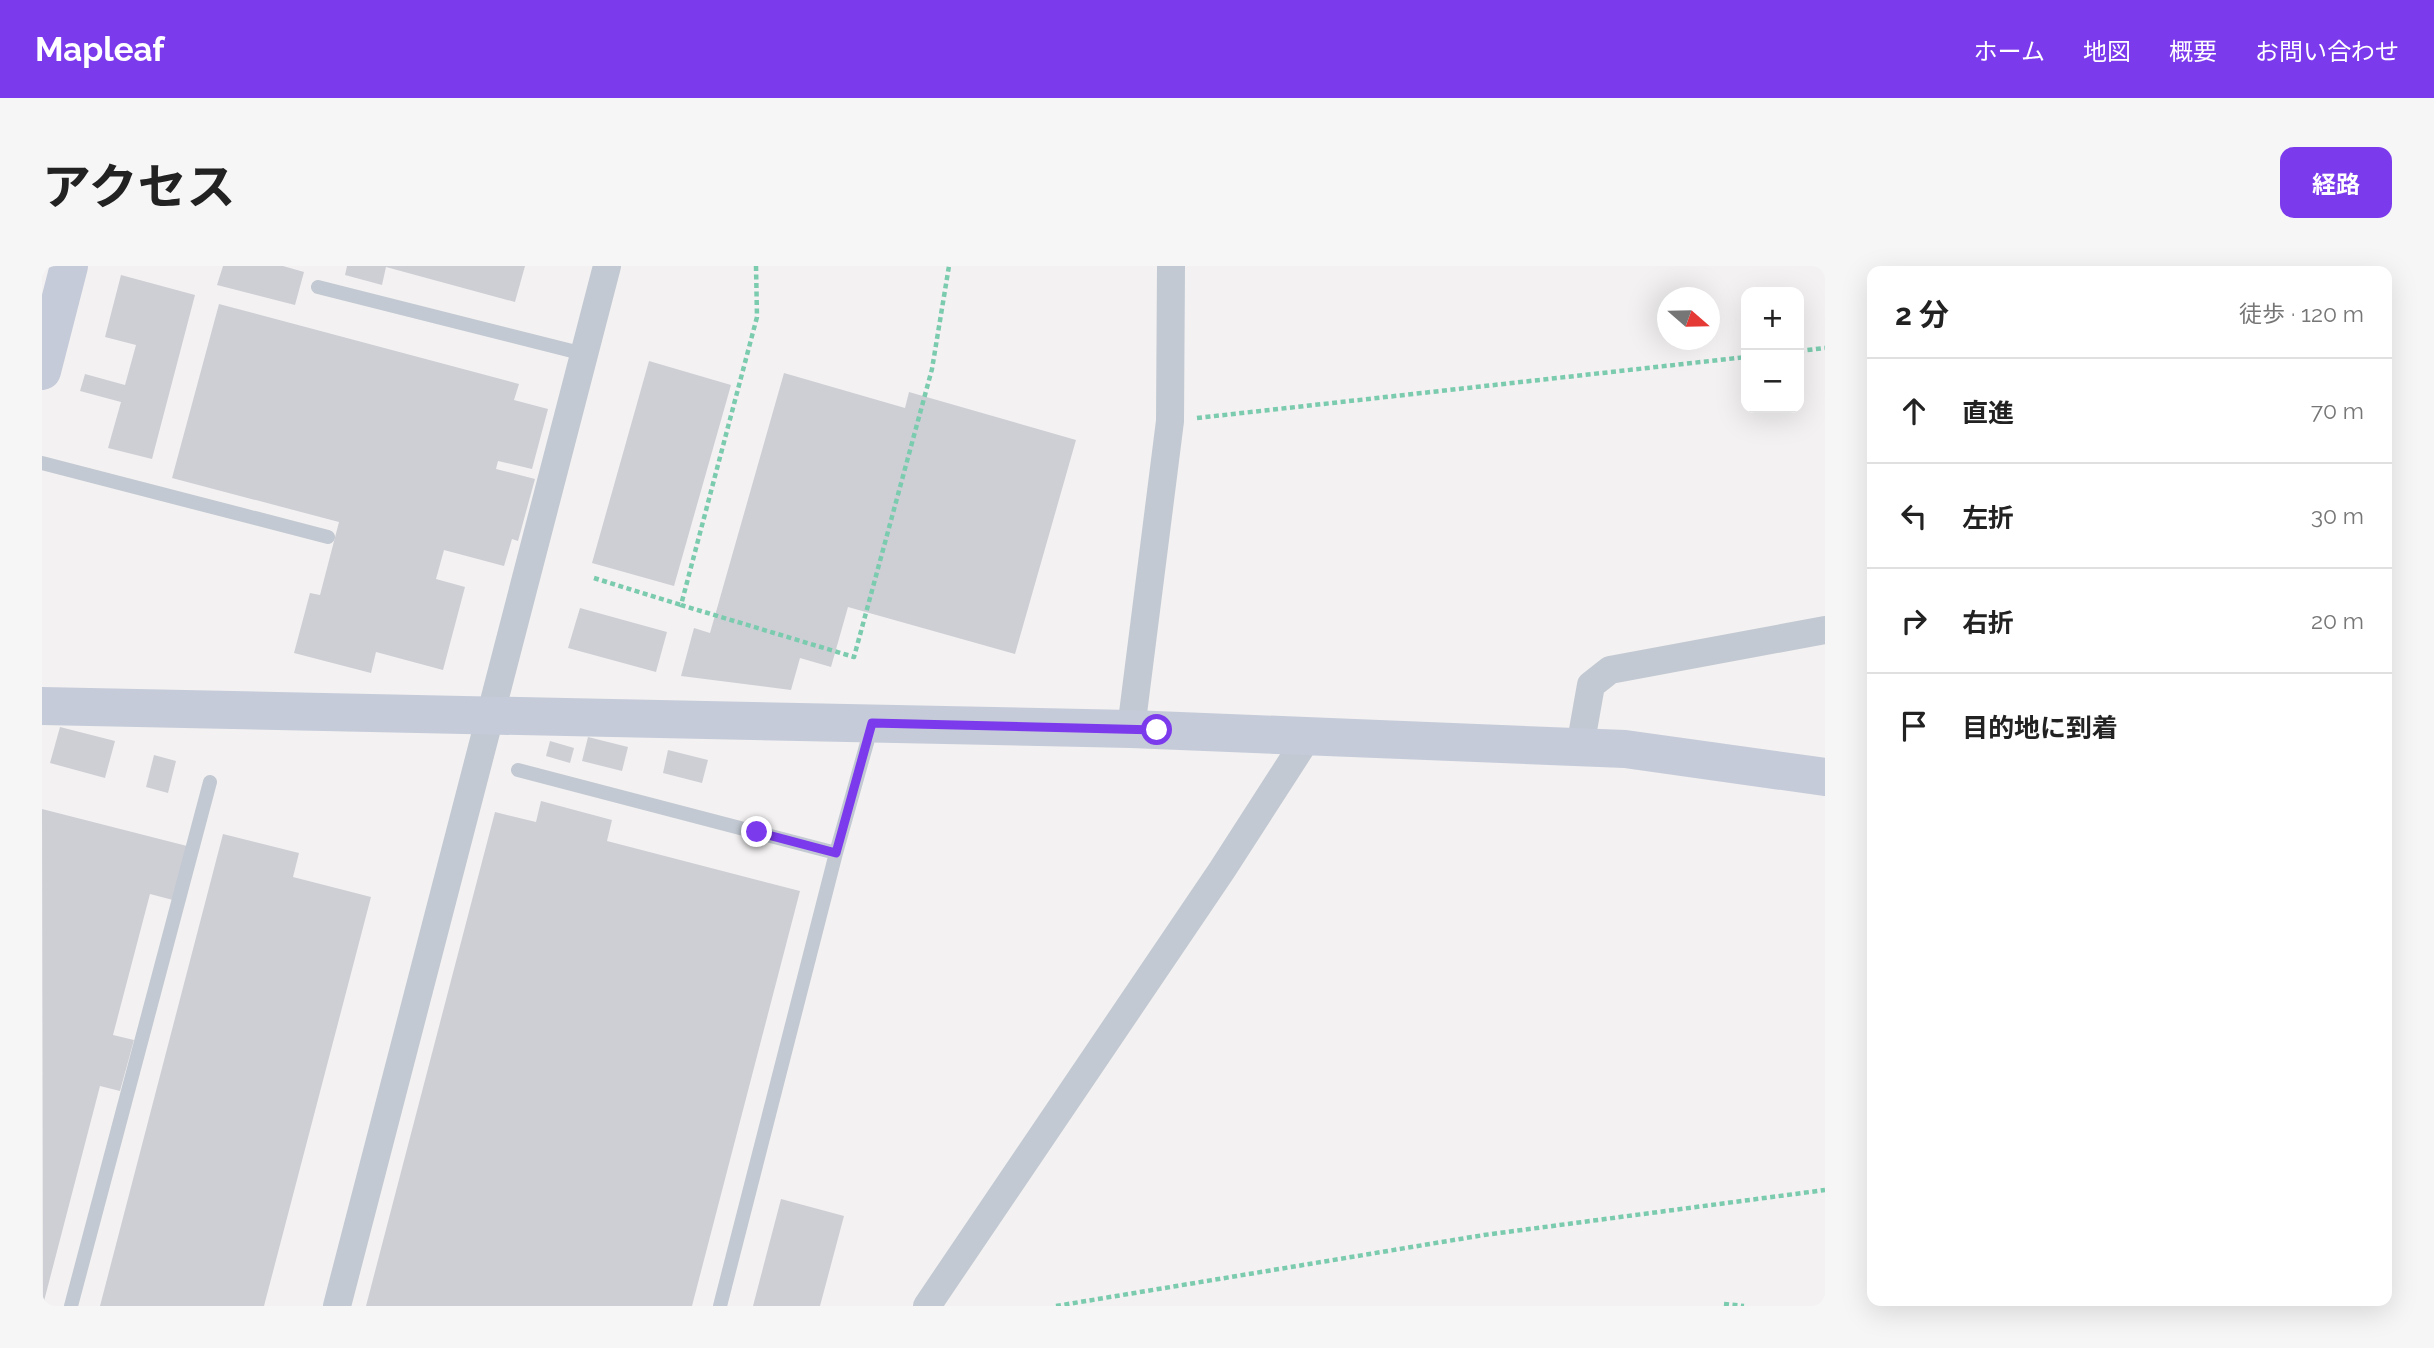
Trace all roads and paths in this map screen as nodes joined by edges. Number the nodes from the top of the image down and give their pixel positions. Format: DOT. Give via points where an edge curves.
graph roads {
  1 [pos="69,266"];
  2 [pos="607,266"];
  3 [pos="756,266"];
  4 [pos="949,266"];
  5 [pos="1171,266"];
  6 [pos="318,287"];
  7 [pos="1825,348"];
  8 [pos="1804,350"];
  9 [pos="584,354"];
  10 [pos="1741,358"];
  11 [pos="42,371"];
  12 [pos="1170,421"];
  13 [pos="42,463"];
  14 [pos="328,537"];
  15 [pos="594,578"];
  16 [pos="681,605"];
  17 [pos="1825,630"];
  18 [pos="42,706"];
  19 [pos="489,715"];
  20 [pos="872,723"];
  21 [pos="1131,729"];
  22 [pos="1309,735"];
  23 [pos="1580,747"];
  24 [pos="519,770"];
  25 [pos="1825,778"];
  26 [pos="209,782"];
  27 [pos="836,853"];
  28 [pos="1825,1190"];
  29 [pos="1724,1304"];
  30 [pos="71,1306"];
  31 [pos="337,1306"];
  32 [pos="720,1306"];
  33 [pos="927,1306"];
  34 [pos="1056,1306"];
  35 [pos="1744,1306"];
  1 -- 11 [label="street"];
  2 -- 9 [label="street"];
  3 -- 16 [label="path" via="757,317"];
  4 -- 16 [label="path" via="932,369 854,657"];
  5 -- 12 [label="street"];
  6 -- 9 [label="lane"];
  7 -- 8 [label="path"];
  9 -- 19 [label="street"];
  10 -- 12 [label="path"];
  12 -- 21 [label="street"];
  13 -- 14 [label="lane"];
  15 -- 16 [label="path"];
  17 -- 23 [label="street" via="1610,670 1591,685"];
  18 -- 19 [label="street"];
  19 -- 20 [label="street"];
  19 -- 31 [label="street"];
  20 -- 21 [label="street"];
  20 -- 27 [label="lane"];
  21 -- 22 [label="street"];
  22 -- 23 [label="street"];
  22 -- 33 [label="street"];
  23 -- 25 [label="street" via="1625,749"];
  24 -- 27 [label="lane"];
  26 -- 30 [label="lane"];
  27 -- 32 [label="lane"];
  28 -- 34 [label="path" via="1484,1235"];
  29 -- 35 [label="path"];
}
